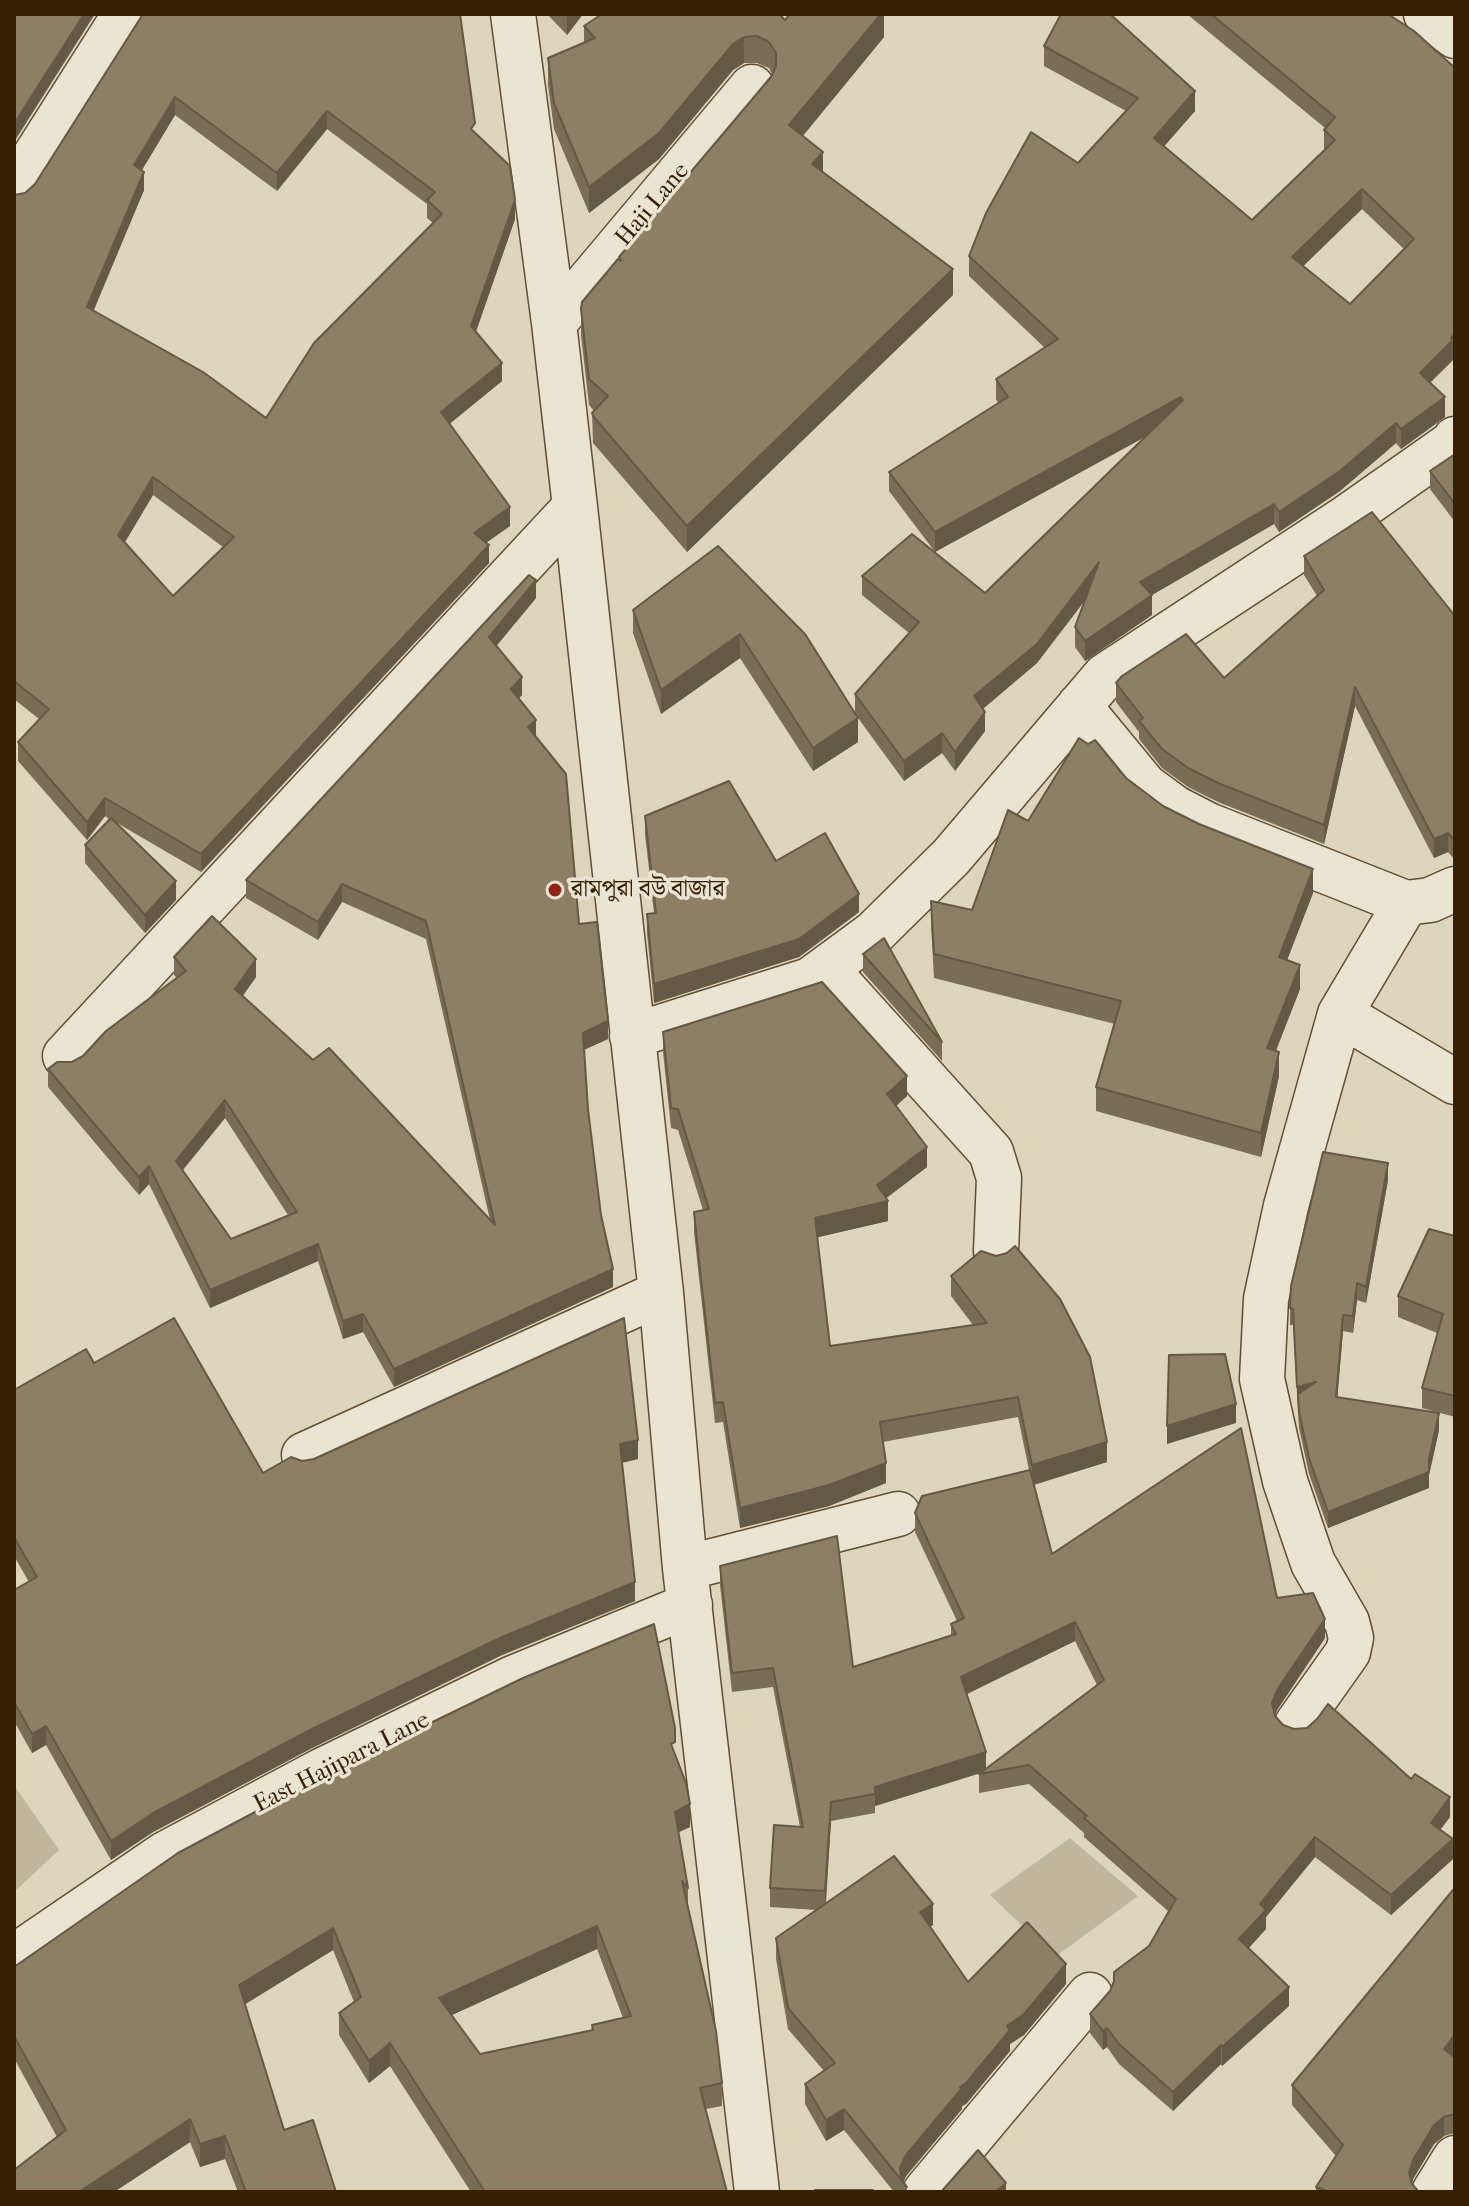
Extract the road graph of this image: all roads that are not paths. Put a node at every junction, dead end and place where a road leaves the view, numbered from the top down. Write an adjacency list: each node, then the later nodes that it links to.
1 (125, 14): 6 (street)
2 (513, 14): 7 (street)
3 (1426, 14): 4 (street)
4 (1455, 36)
5 (752, 87): 7 (street, Haji Lane)
6 (14, 189)
7 (554, 323): 9 (street)
8 (1455, 439): 10 (street)
9 (575, 507): 15 (street); 16 (street)
10 (1079, 706): 12 (street); 13 (street)
11 (1455, 889): 12 (street)
12 (1406, 903): 14 (street)
13 (827, 970): 15 (street); 18 (street)
14 (1340, 1014): 17 (street); 23 (street)
15 (632, 1036): 19 (street)
16 (65, 1056)
17 (1455, 1082)
18 (996, 1251)
19 (661, 1293): 20 (street); 22 (street)
20 (304, 1455)
21 (898, 1514): 22 (street, East Hajipara Lane)
22 (687, 1586): 24 (street, East Hajipara Lane); 27 (street)
23 (1297, 1724)
24 (14, 1957)
25 (1090, 1995): 28 (street)
26 (1455, 2158): 29 (street)
27 (757, 2192)
28 (925, 2192)
29 (1434, 2192)

